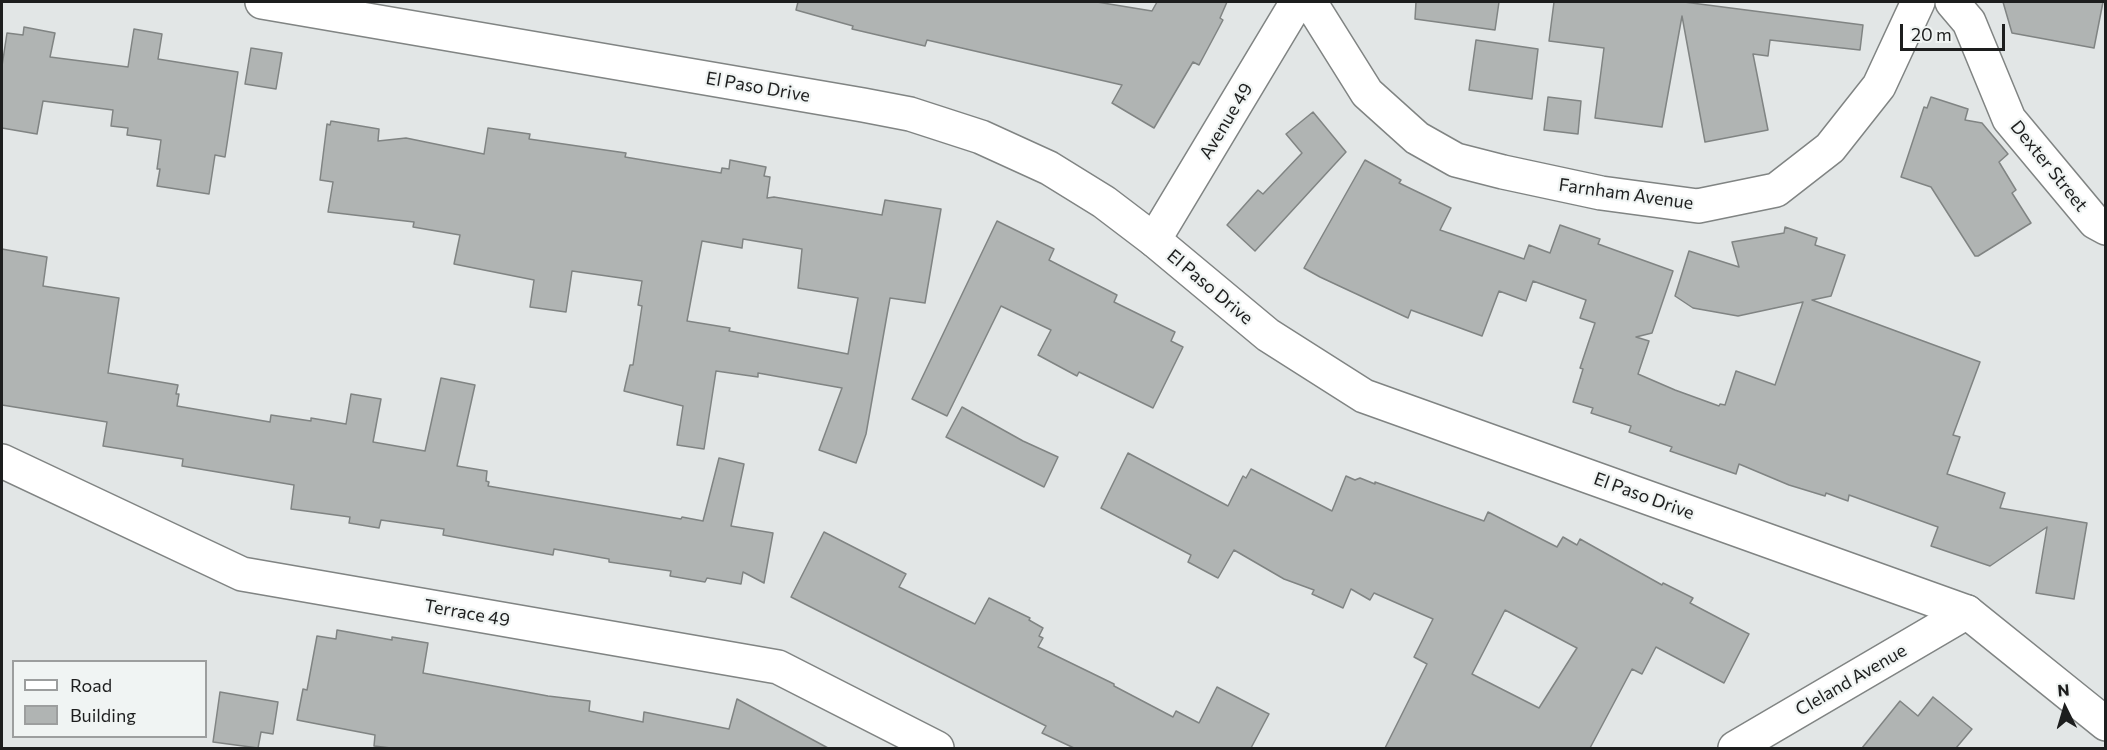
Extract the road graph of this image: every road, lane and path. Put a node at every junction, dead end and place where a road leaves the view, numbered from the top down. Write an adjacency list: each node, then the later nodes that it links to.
1 (262, 2): 7 (street, El Paso Drive)
2 (1297, 2): 7 (street, Avenue 49)
3 (1310, 2): 4 (street, Farnham Avenue)
4 (1918, 2)
5 (1952, 2): 6 (street, Dexter Street)
6 (2106, 228)
7 (1154, 240): 9 (street, El Paso Drive)
8 (2, 461): 11 (street, Terrace 49)
9 (1967, 612): 10 (street, El Paso Drive); 12 (street, Cleland Avenue)
10 (2106, 724)
11 (937, 748)
12 (1735, 748)

